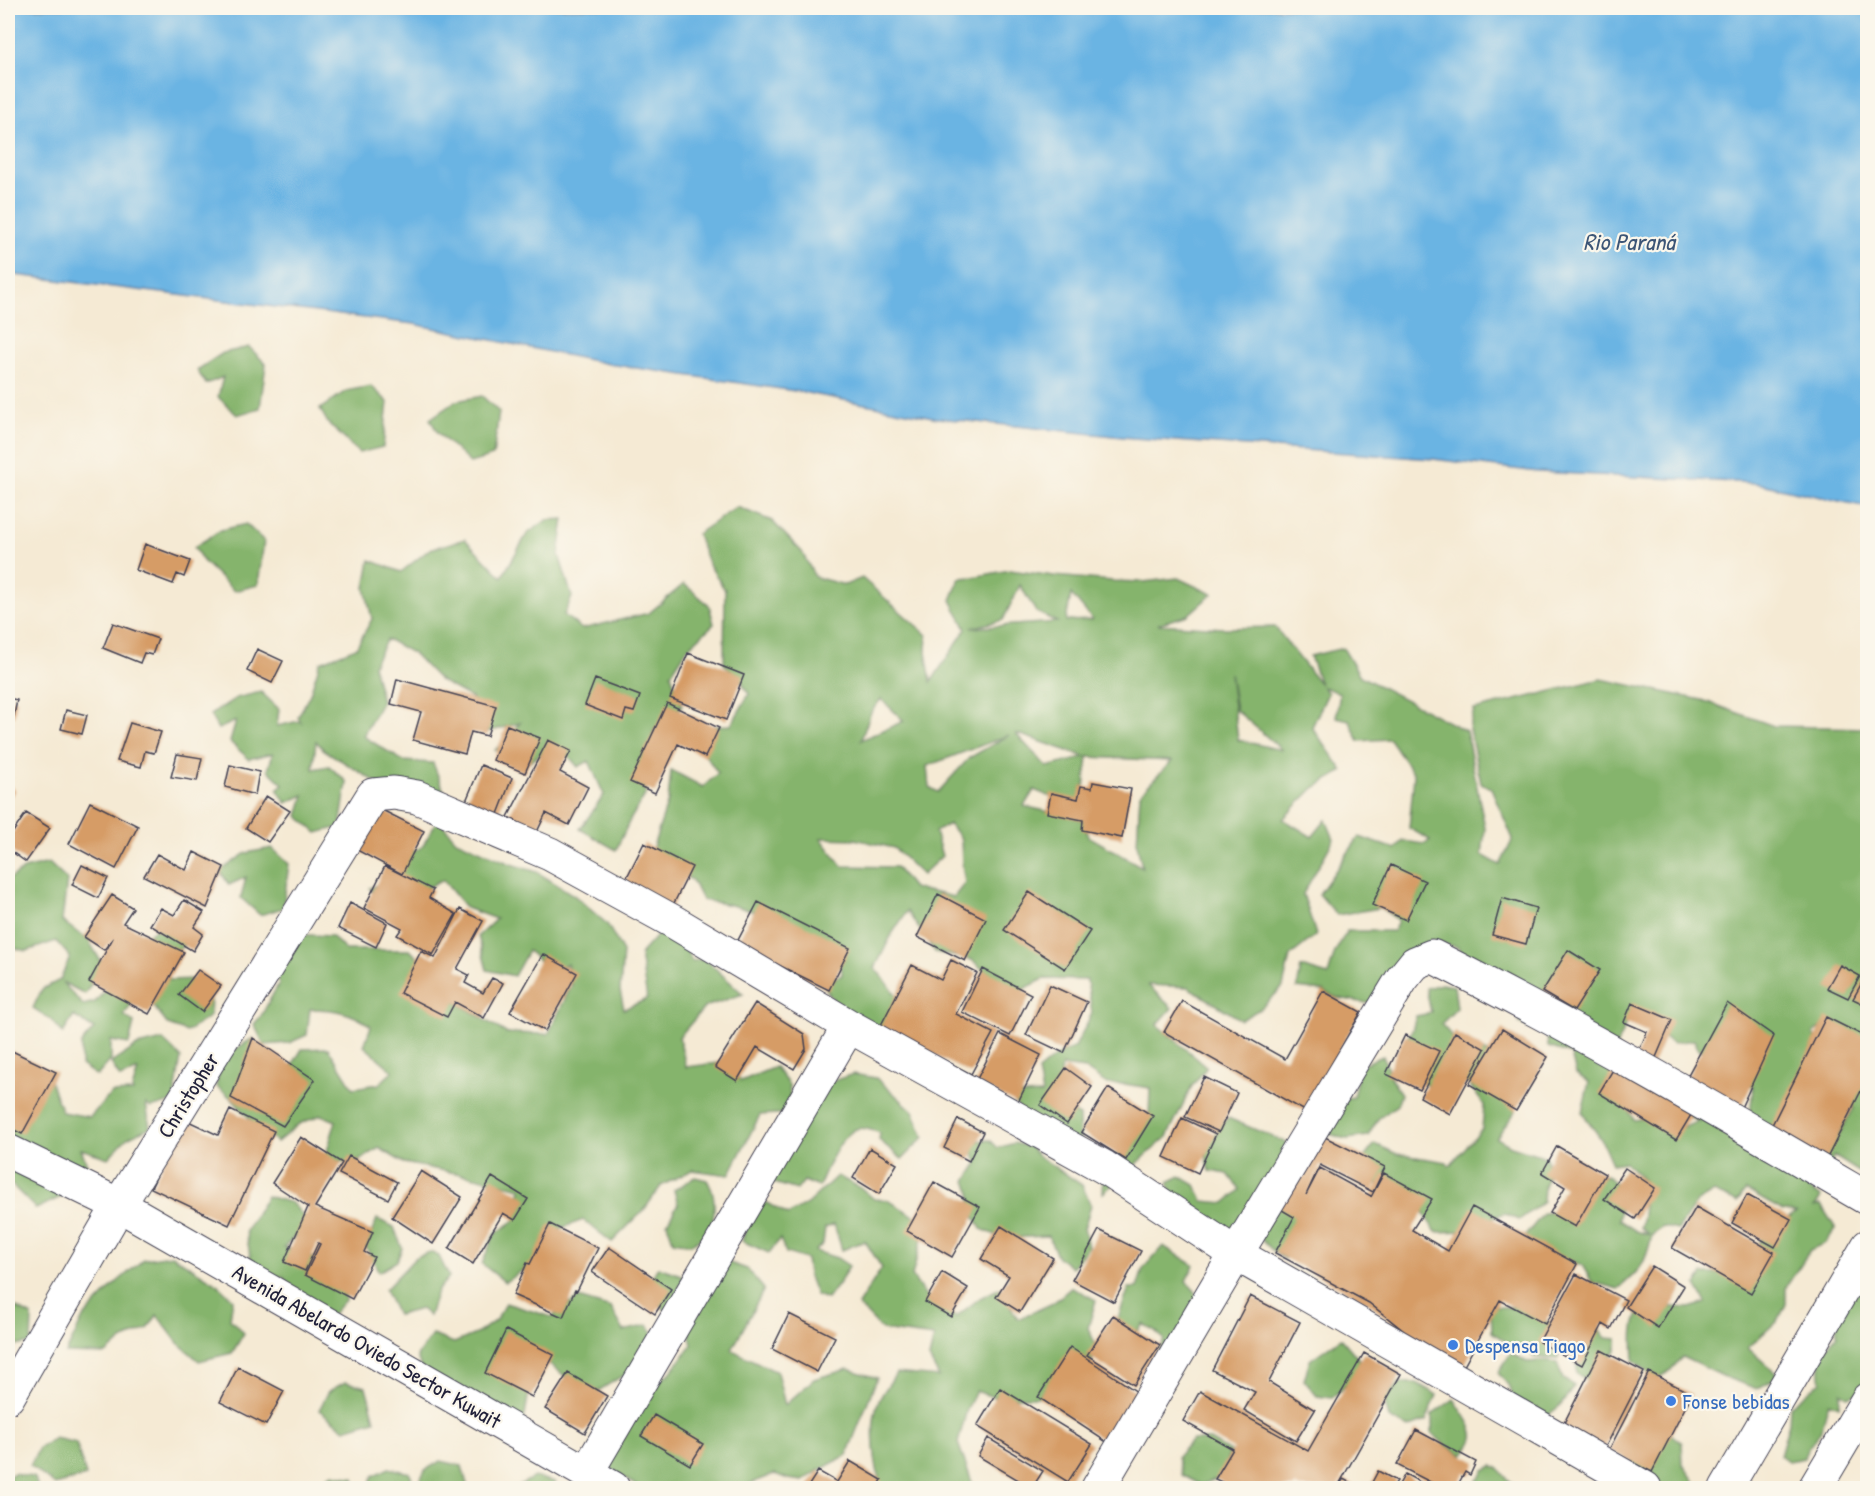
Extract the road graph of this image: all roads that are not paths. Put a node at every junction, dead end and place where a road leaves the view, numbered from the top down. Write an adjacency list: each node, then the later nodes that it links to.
1 (849, 1026): 4 (street, Christopher); 6 (street); 9 (street)
2 (8, 1151): 4 (street, Avenida Abelardo Oviedo Sector Kuwait)
3 (1868, 1200): 6 (street)
4 (119, 1205): 7 (street, Christopher); 9 (street, Avenida Abelardo Oviedo Sector Kuwait)
5 (1868, 1246): 12 (street)
6 (1236, 1254): 10 (street); 11 (street)
7 (8, 1397)
8 (1868, 1399): 13 (street)
9 (600, 1480)
10 (1098, 1488)
11 (1645, 1488)
12 (1726, 1488)
13 (1815, 1488)

